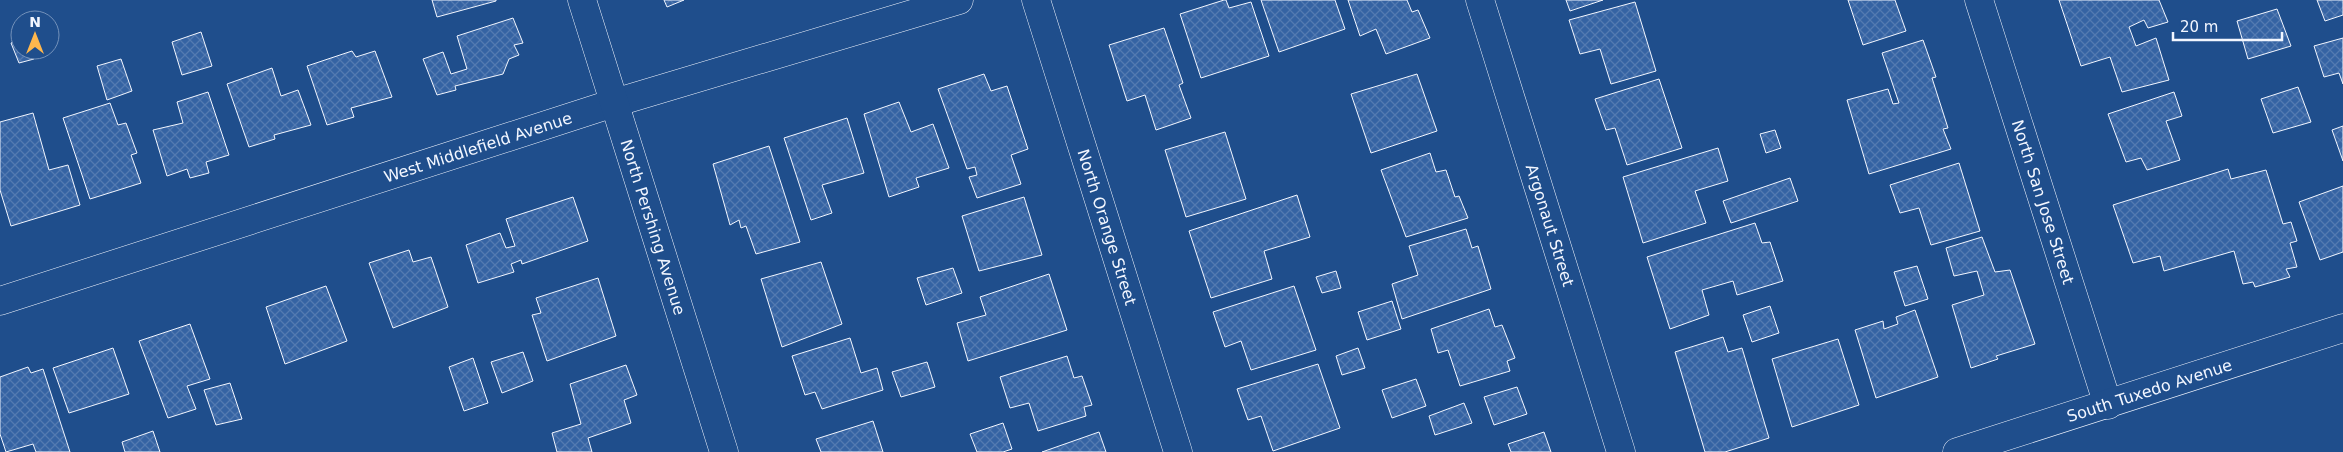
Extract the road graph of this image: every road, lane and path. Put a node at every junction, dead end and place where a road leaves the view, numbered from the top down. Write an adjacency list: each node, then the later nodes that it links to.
1 (582, 0): 6 (street, North Pershing Avenue)
2 (959, 0): 6 (street, West Middlefield Avenue)
3 (1036, 0): 11 (street, North Orange Street)
4 (1480, 0): 12 (street, Argonaut Street)
5 (1979, 0): 9 (street, North San Jose Street)
6 (614, 103): 7 (street, West Middlefield Avenue); 10 (street, North Pershing Avenue)
7 (0, 301)
8 (2343, 328): 9 (street, South Tuxedo Avenue)
9 (2108, 405): 13 (street, South Tuxedo Avenue)
10 (724, 452)
11 (1178, 452)
12 (1620, 452)
13 (1956, 452)

